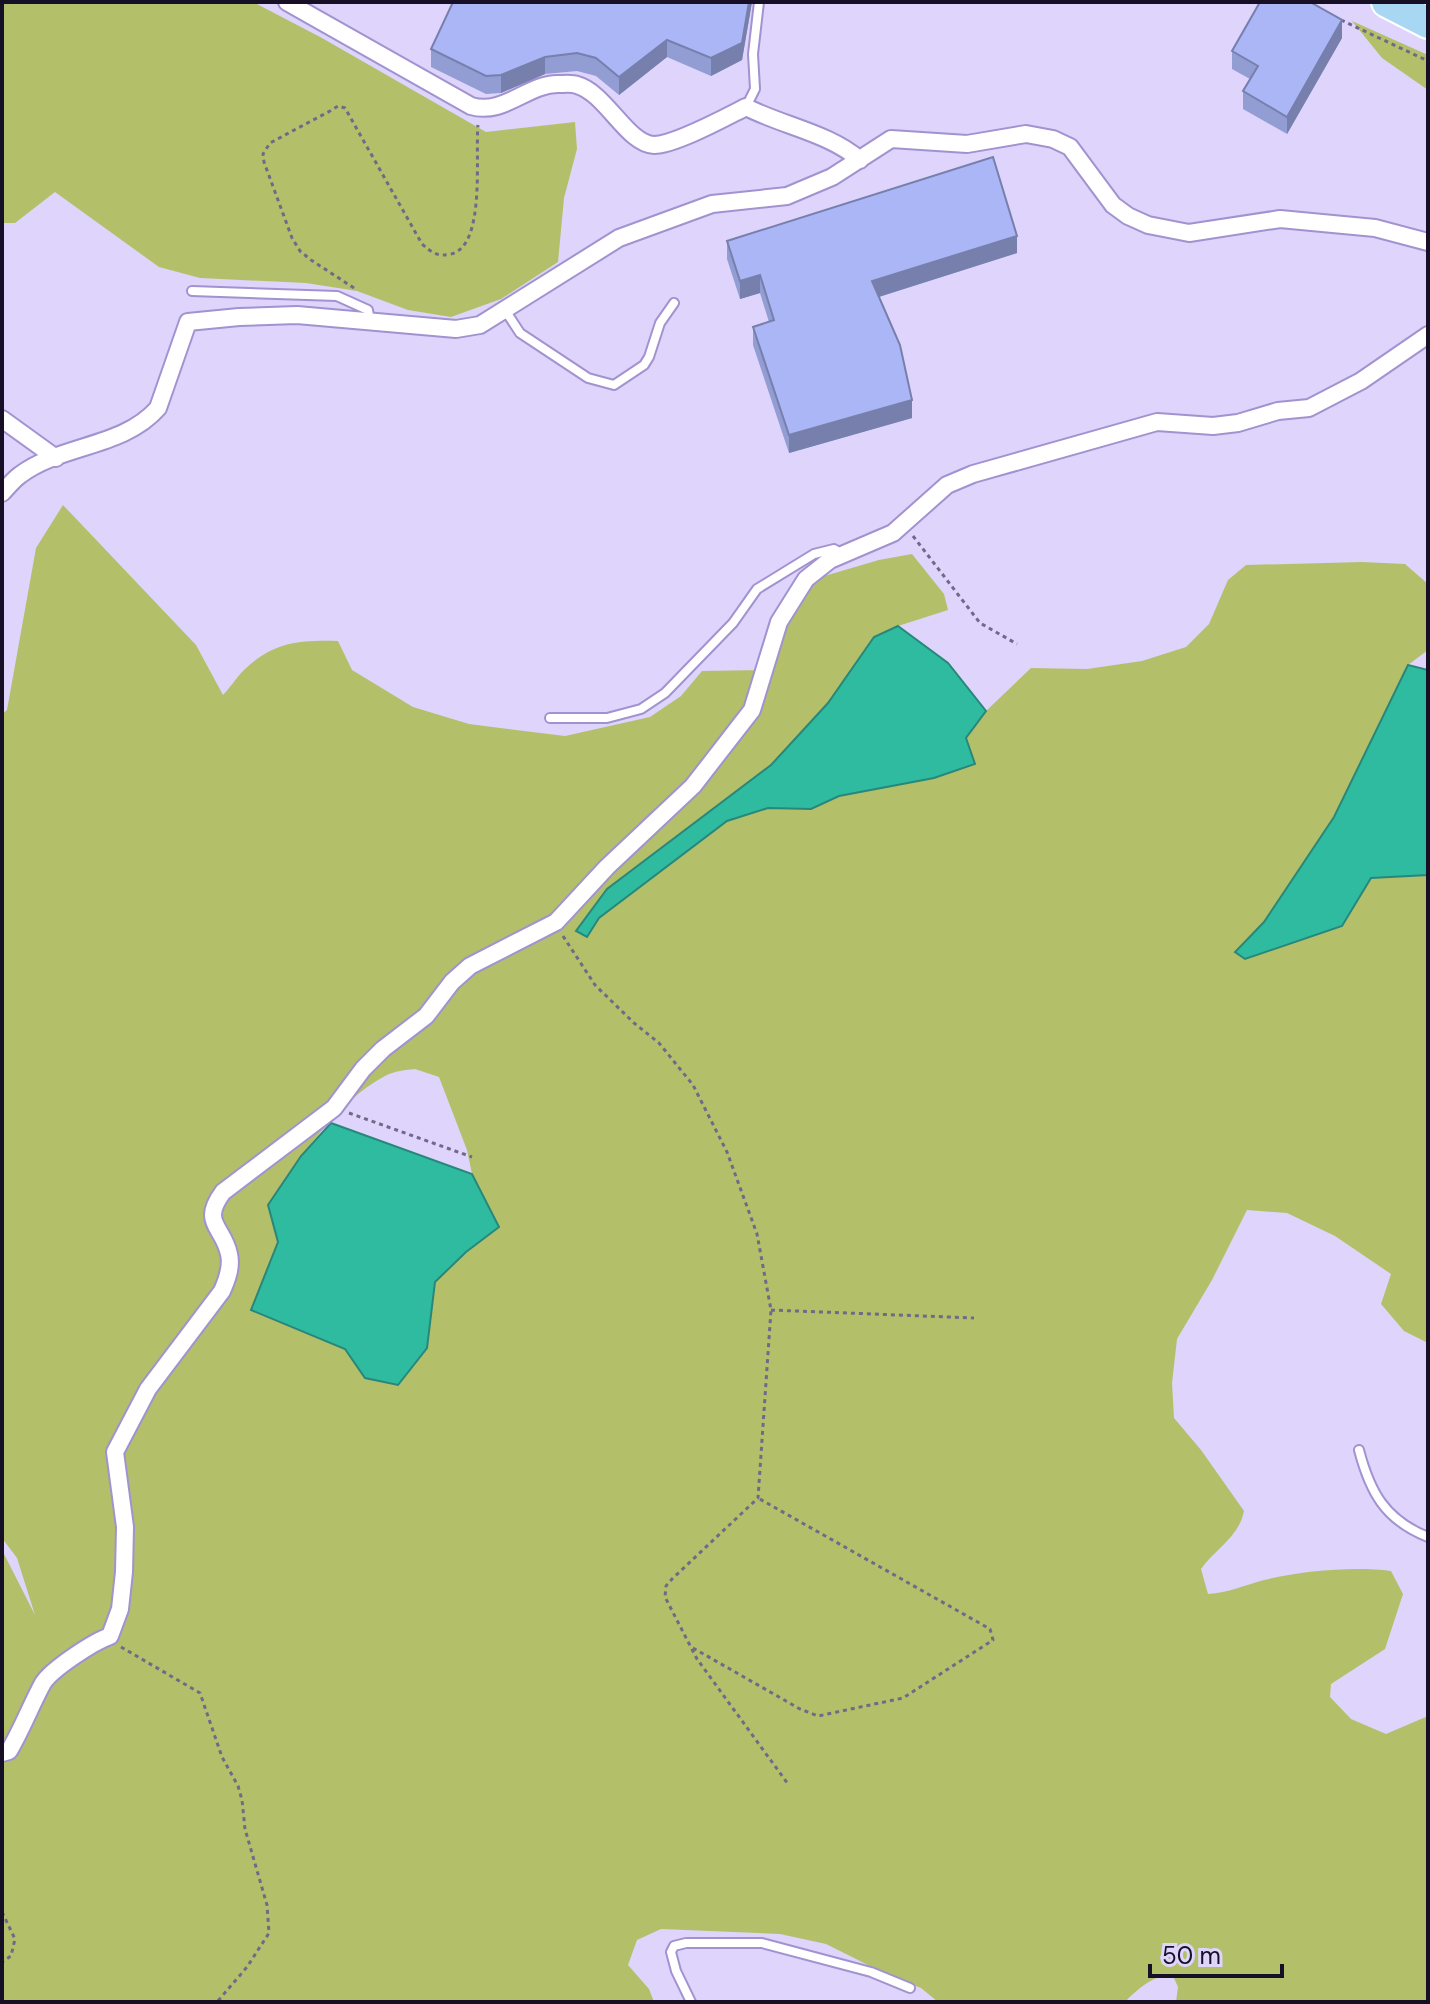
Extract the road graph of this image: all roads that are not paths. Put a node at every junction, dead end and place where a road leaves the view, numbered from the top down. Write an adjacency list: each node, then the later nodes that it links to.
1 (287, 2): 5 (street)
2 (759, 2): 5 (lane)
3 (1387, 2): 4 (highway)
4 (1428, 23)
5 (746, 107): 6 (street)
6 (860, 160): 7 (street); 10 (street)
7 (1428, 242)
8 (192, 291): 11 (lane)
9 (674, 303): 10 (lane)
10 (505, 310): 11 (street)
11 (370, 321): 14 (street)
12 (1428, 335): 16 (street)
13 (2, 419): 14 (street)
14 (56, 458): 15 (street)
15 (2, 493)
16 (843, 554): 17 (lane); 20 (street)
17 (550, 718)
18 (1359, 1450): 19 (lane)
19 (1428, 1537)
20 (2, 1753)
21 (910, 1988): 22 (lane)
22 (691, 2002)

